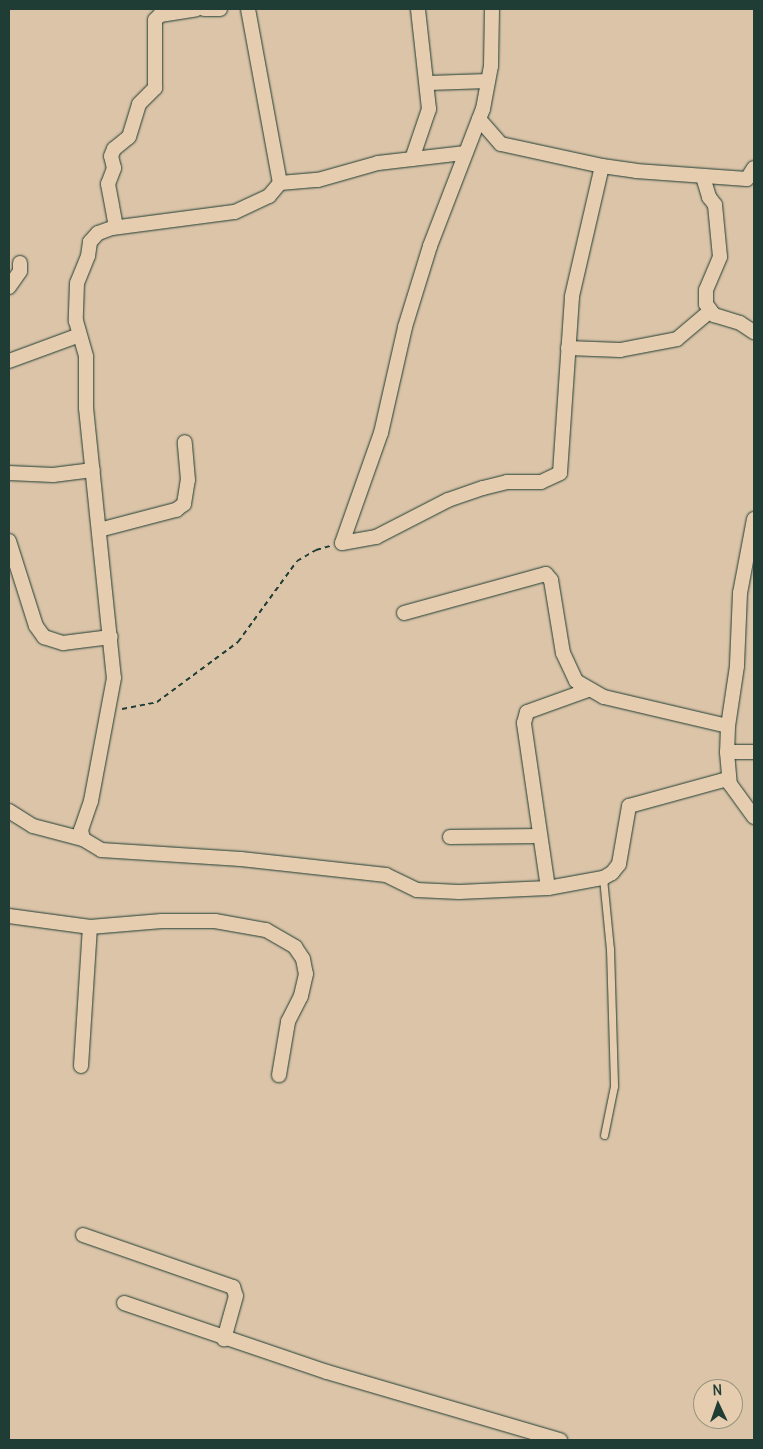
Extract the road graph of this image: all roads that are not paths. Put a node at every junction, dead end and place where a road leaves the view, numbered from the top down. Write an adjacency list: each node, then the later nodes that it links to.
1 (197, 9): 16 (street)
2 (204, 9): 3 (street)
3 (220, 9)
4 (248, 9): 15 (street)
5 (418, 9): 8 (street)
6 (492, 9): 7 (street)
7 (488, 81): 8 (street); 9 (street)
8 (429, 83): 11 (street)
9 (479, 119): 10 (street); 12 (street)
10 (465, 153): 11 (street); 22 (street)
11 (412, 159): 15 (street)
12 (602, 166): 14 (street); 22 (street)
13 (754, 168): 14 (street)
14 (704, 177): 19 (street)
15 (280, 183): 16 (street)
16 (116, 227): 21 (street)
17 (20, 263): 18 (street)
18 (9, 287)
19 (709, 312): 20 (street); 22 (street)
20 (754, 332)
21 (77, 336): 23 (street); 25 (street)
22 (568, 348)
23 (9, 361)
24 (186, 442): 28 (street)
25 (93, 470): 26 (street); 28 (street)
26 (9, 473)
27 (754, 520): 33 (street)
28 (99, 530): 31 (street)
29 (9, 541): 31 (street)
30 (404, 613): 32 (street)
31 (110, 637): 41 (street)
32 (588, 690): 33 (street); 40 (street)
33 (728, 726): 34 (street)
34 (727, 752): 35 (street); 36 (street)
35 (754, 752)
36 (728, 779): 38 (street); 42 (street)
37 (9, 812): 41 (street)
38 (754, 817)
39 (450, 836): 40 (street)
40 (540, 836): 43 (street)
41 (83, 839): 43 (street)
42 (603, 878): 43 (street); 48 (lane)
43 (548, 888)
44 (9, 916): 45 (street)
45 (90, 927): 46 (street); 47 (street)
46 (82, 1066)
47 (279, 1075)
48 (604, 1135)
49 (83, 1235): 51 (street)
50 (124, 1303): 51 (street)
51 (224, 1339): 52 (street)
52 (560, 1440)

